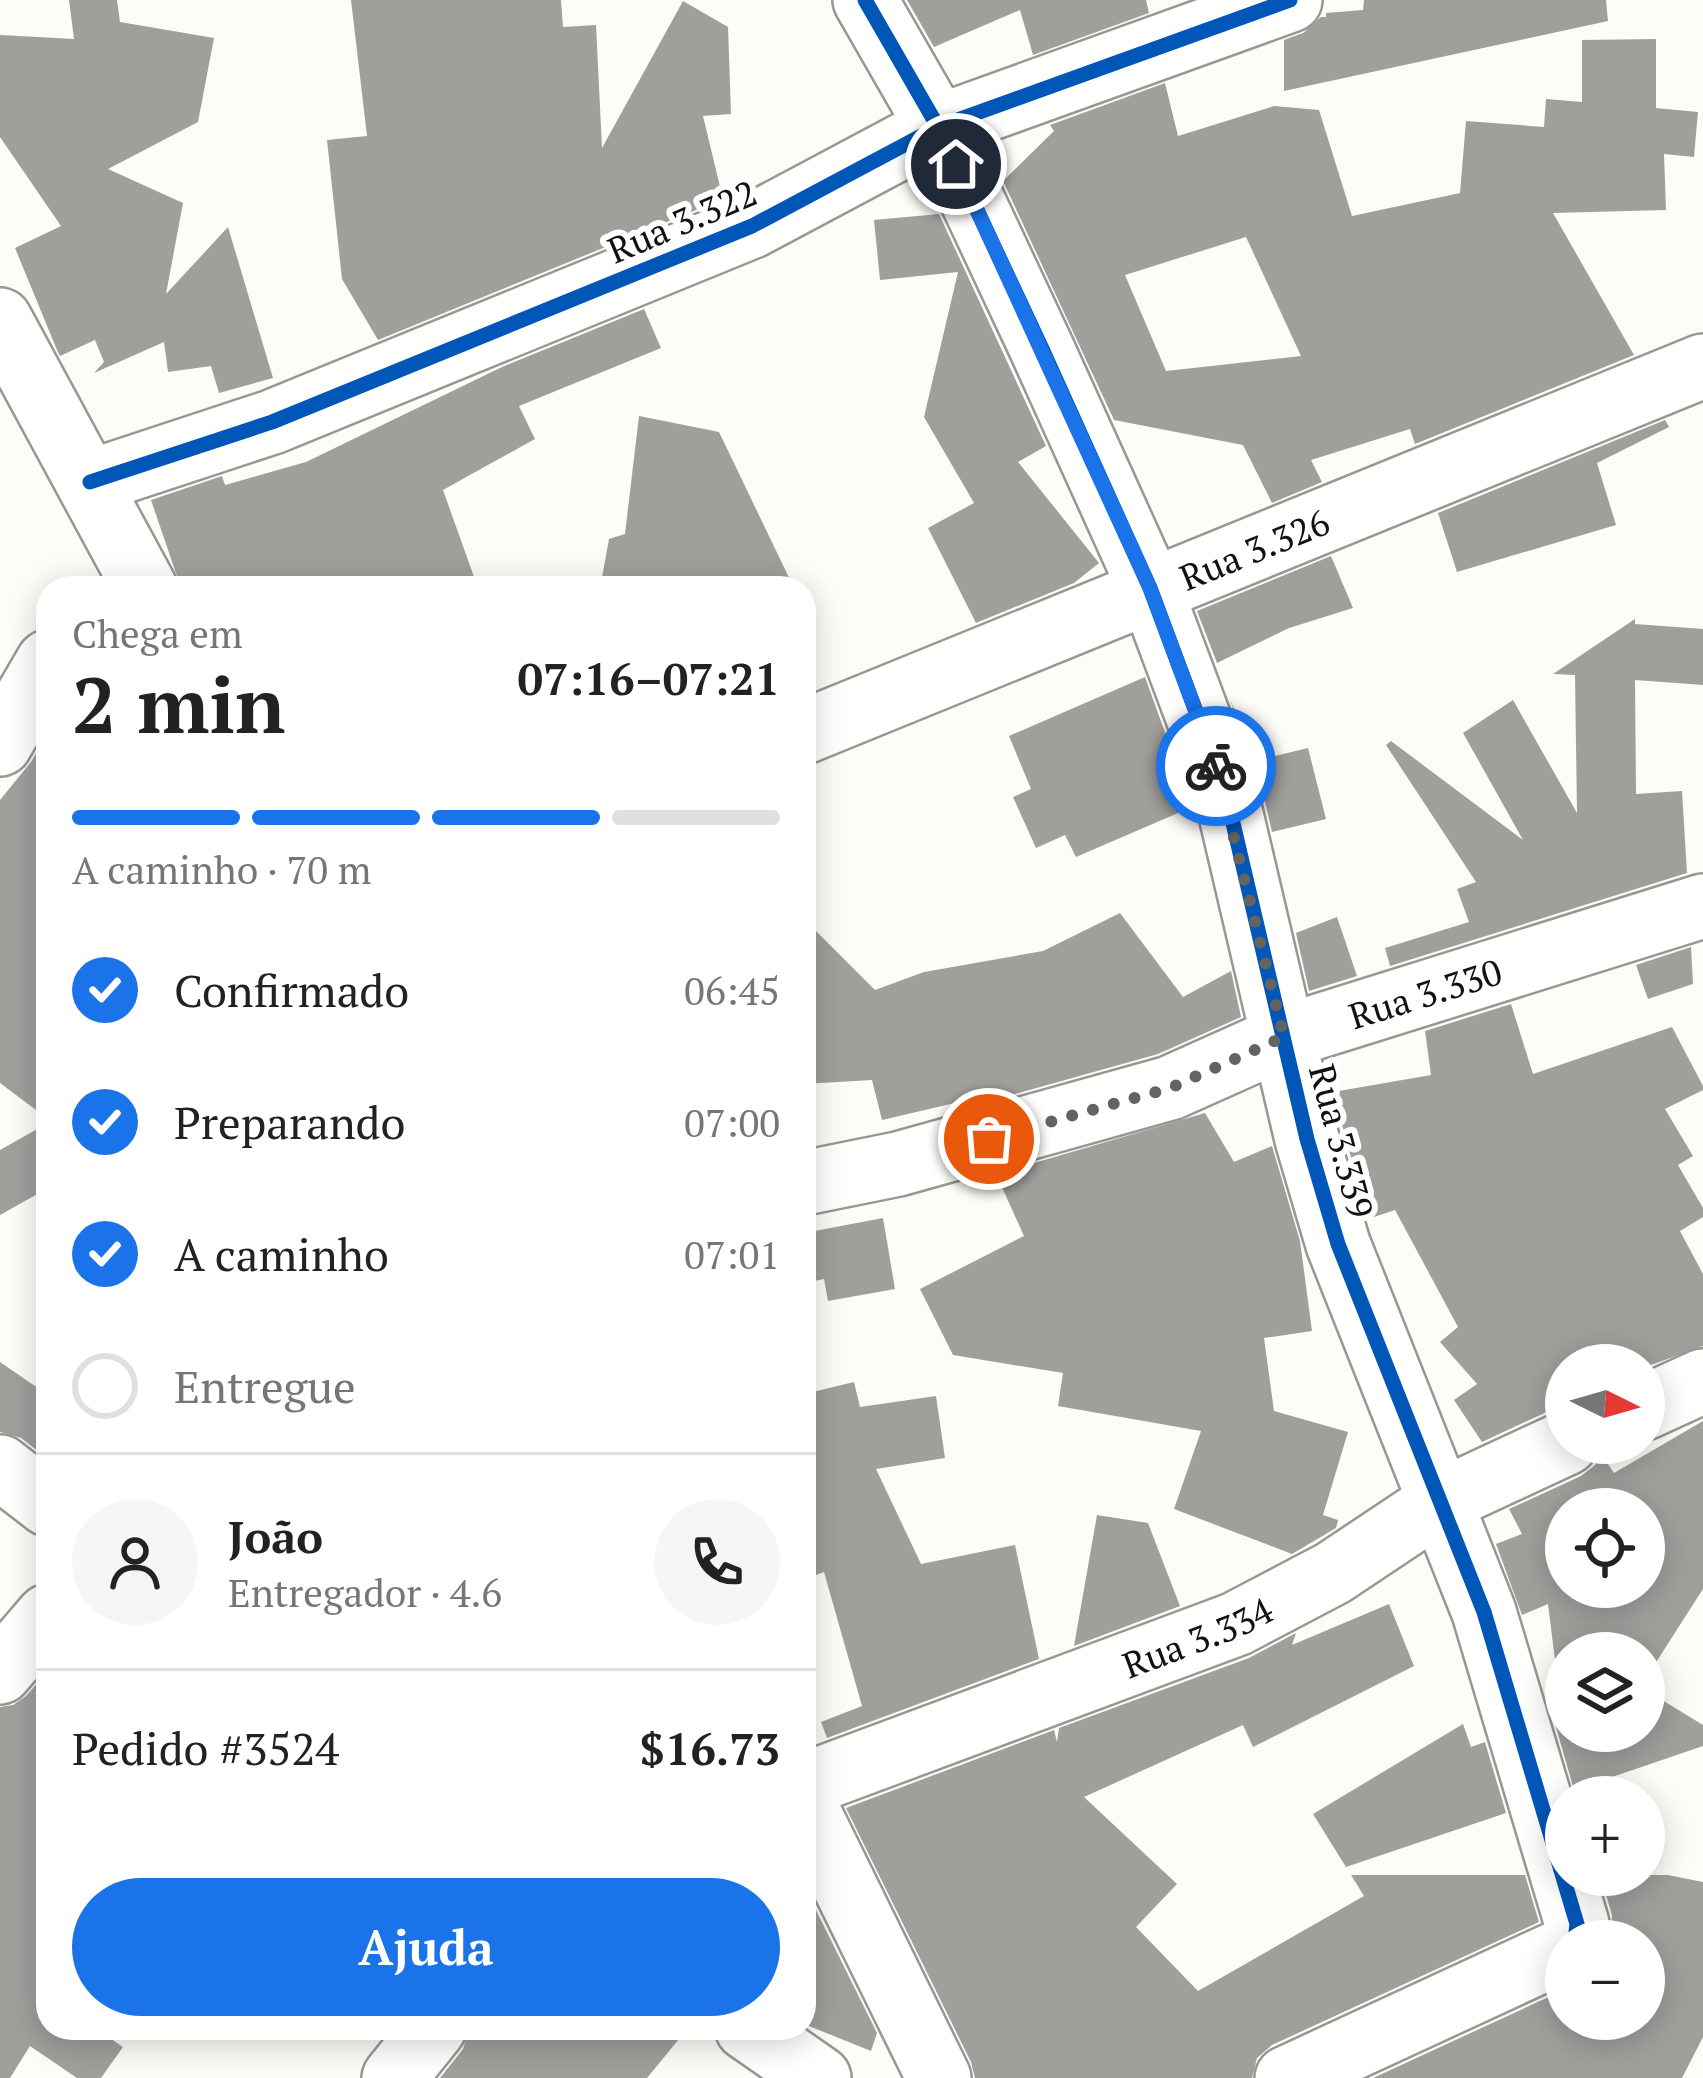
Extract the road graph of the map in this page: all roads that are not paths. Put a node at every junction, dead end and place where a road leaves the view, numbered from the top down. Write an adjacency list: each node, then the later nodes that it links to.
1 (865, 0): 3 (street, Rua 3.339)
2 (1290, 0): 3 (street, Rua 3.322)
3 (938, 127): 6 (street, Rua 3.322); 8 (street, Rua 3.339)
4 (0, 320): 6 (street)
5 (1703, 366): 8 (street, Rua 3.326)
6 (90, 482): 7 (street)
7 (121, 576)
8 (1150, 588): 10 (street, Rua 3.326); 13 (street, Rua 3.339)
9 (36, 682): 11 (street)
10 (816, 726)
11 (0, 744)
12 (1703, 906): 13 (street, Rua 3.330)
13 (1284, 1037): 14 (street, Rua 3.330); 20 (street, Rua 3.339)
14 (816, 1181)
15 (1703, 1381): 16 (street)
16 (1665, 1398)
17 (1545, 1453): 20 (street, Rua 3.334)
18 (0, 1467): 19 (street)
19 (36, 1495)
20 (1441, 1501): 23 (street, Rua 3.334); 25 (street, Rua 3.339)
21 (36, 1630): 22 (street)
22 (0, 1672)
23 (816, 1782)
24 (816, 1827): 31 (street)
25 (1576, 1920)
26 (1545, 1958): 32 (street)
27 (424, 2040): 29 (street)
28 (764, 2040): 30 (street)
29 (394, 2078)
30 (819, 2078)
31 (939, 2078)
32 (1287, 2078)

